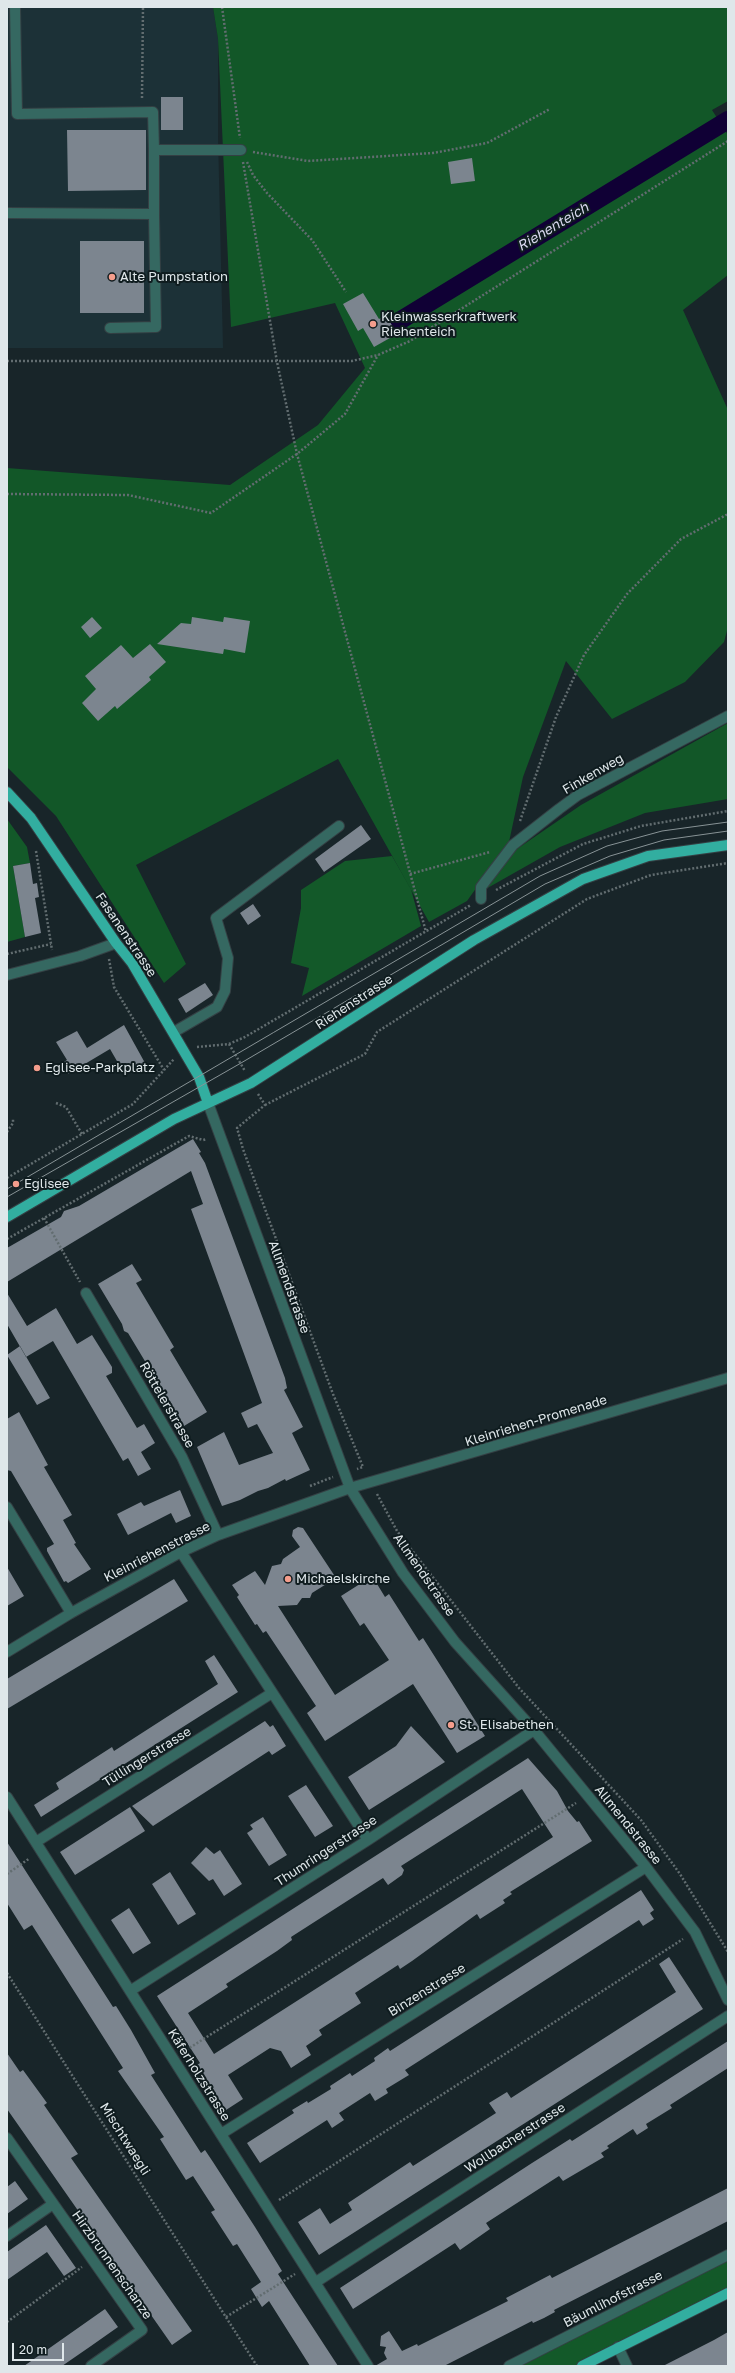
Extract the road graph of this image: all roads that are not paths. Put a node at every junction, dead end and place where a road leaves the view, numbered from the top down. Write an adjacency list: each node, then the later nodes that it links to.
1 (15, 7): 2 (street)
2 (154, 150): 3 (street); 5 (street)
3 (241, 150)
4 (7, 213): 5 (street)
5 (154, 214): 6 (street)
6 (110, 328)
7 (728, 716): 11 (street, Finkenweg)
8 (7, 792): 12 (main road, Fasanenstrasse)
9 (339, 826): 14 (street)
10 (728, 845): 15 (main road, Riehenstrasse)
11 (481, 899)
12 (112, 945): 13 (street); 14 (main road, Fasanenstrasse)
13 (7, 975)
14 (174, 1032): 15 (main road, Fasanenstrasse)
15 (208, 1103): 16 (main road, Riehenstrasse); 19 (street, Allmendstrasse)
16 (7, 1217)
17 (86, 1293): 21 (street, Röttelerstrasse)
18 (728, 1378): 19 (street, Kleinriehen-Promenade)
19 (350, 1488): 21 (street, Kleinriehenstrasse); 26 (street, Allmendstrasse)
20 (7, 1507): 23 (street)
21 (218, 1535): 22 (street, Kleinriehenstrasse)
22 (180, 1552): 23 (street, Kleinriehenstrasse); 25 (street)
23 (71, 1612): 24 (street, Kleinriehenstrasse)
24 (7, 1652)
25 (272, 1692): 28 (street); 29 (street, Tüllingerstrasse)
26 (534, 1730): 28 (street, Thumringerstrasse); 30 (street, Allmendstrasse)
27 (7, 1797): 29 (street, Käferholzstrasse)
28 (368, 1840): 31 (street, Thumringerstrasse)
29 (36, 1842): 31 (street, Käferholzstrasse)
30 (646, 1867): 32 (street, Allmendstrasse); 34 (street, Binzenstrasse)
31 (130, 1991): 34 (street, Käferholzstrasse)
32 (728, 2000)
33 (728, 2016): 39 (street, Wollbacherstrasse)
34 (221, 2134): 39 (street, Käferholzstrasse)
35 (7, 2138): 36 (street, Hirzbrunnenschanze)
36 (53, 2204): 37 (street); 42 (street, Hirzbrunnenschanze)
37 (7, 2236)
38 (728, 2255): 44 (street, Bäumlihofstrasse)
39 (316, 2282): 43 (street, Käferholzstrasse)
40 (728, 2293): 41 (main road)
41 (618, 2347): 45 (main road); 46 (street)
42 (91, 2366)
43 (368, 2366)
44 (509, 2366)
45 (582, 2366)
46 (628, 2366)

